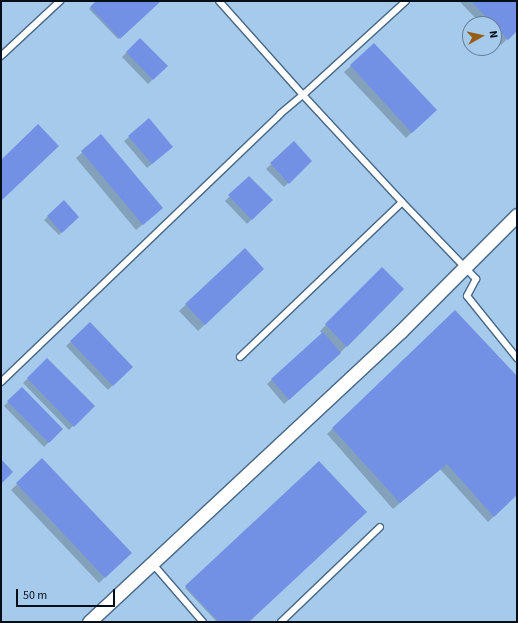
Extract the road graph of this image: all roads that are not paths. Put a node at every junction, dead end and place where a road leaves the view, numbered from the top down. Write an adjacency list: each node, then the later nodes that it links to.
1 (60, 1): 4 (lane)
2 (219, 1): 5 (lane)
3 (406, 1): 5 (lane)
4 (1, 56)
5 (304, 96): 6 (lane); 11 (lane)
6 (402, 202): 8 (lane); 9 (lane)
7 (517, 215): 8 (street)
8 (465, 268): 10 (lane); 13 (street)
9 (240, 357)
10 (517, 358)
11 (1, 382)
12 (380, 527): 16 (lane)
13 (152, 563): 14 (street); 15 (lane)
14 (89, 622)
15 (203, 622)
16 (281, 622)

